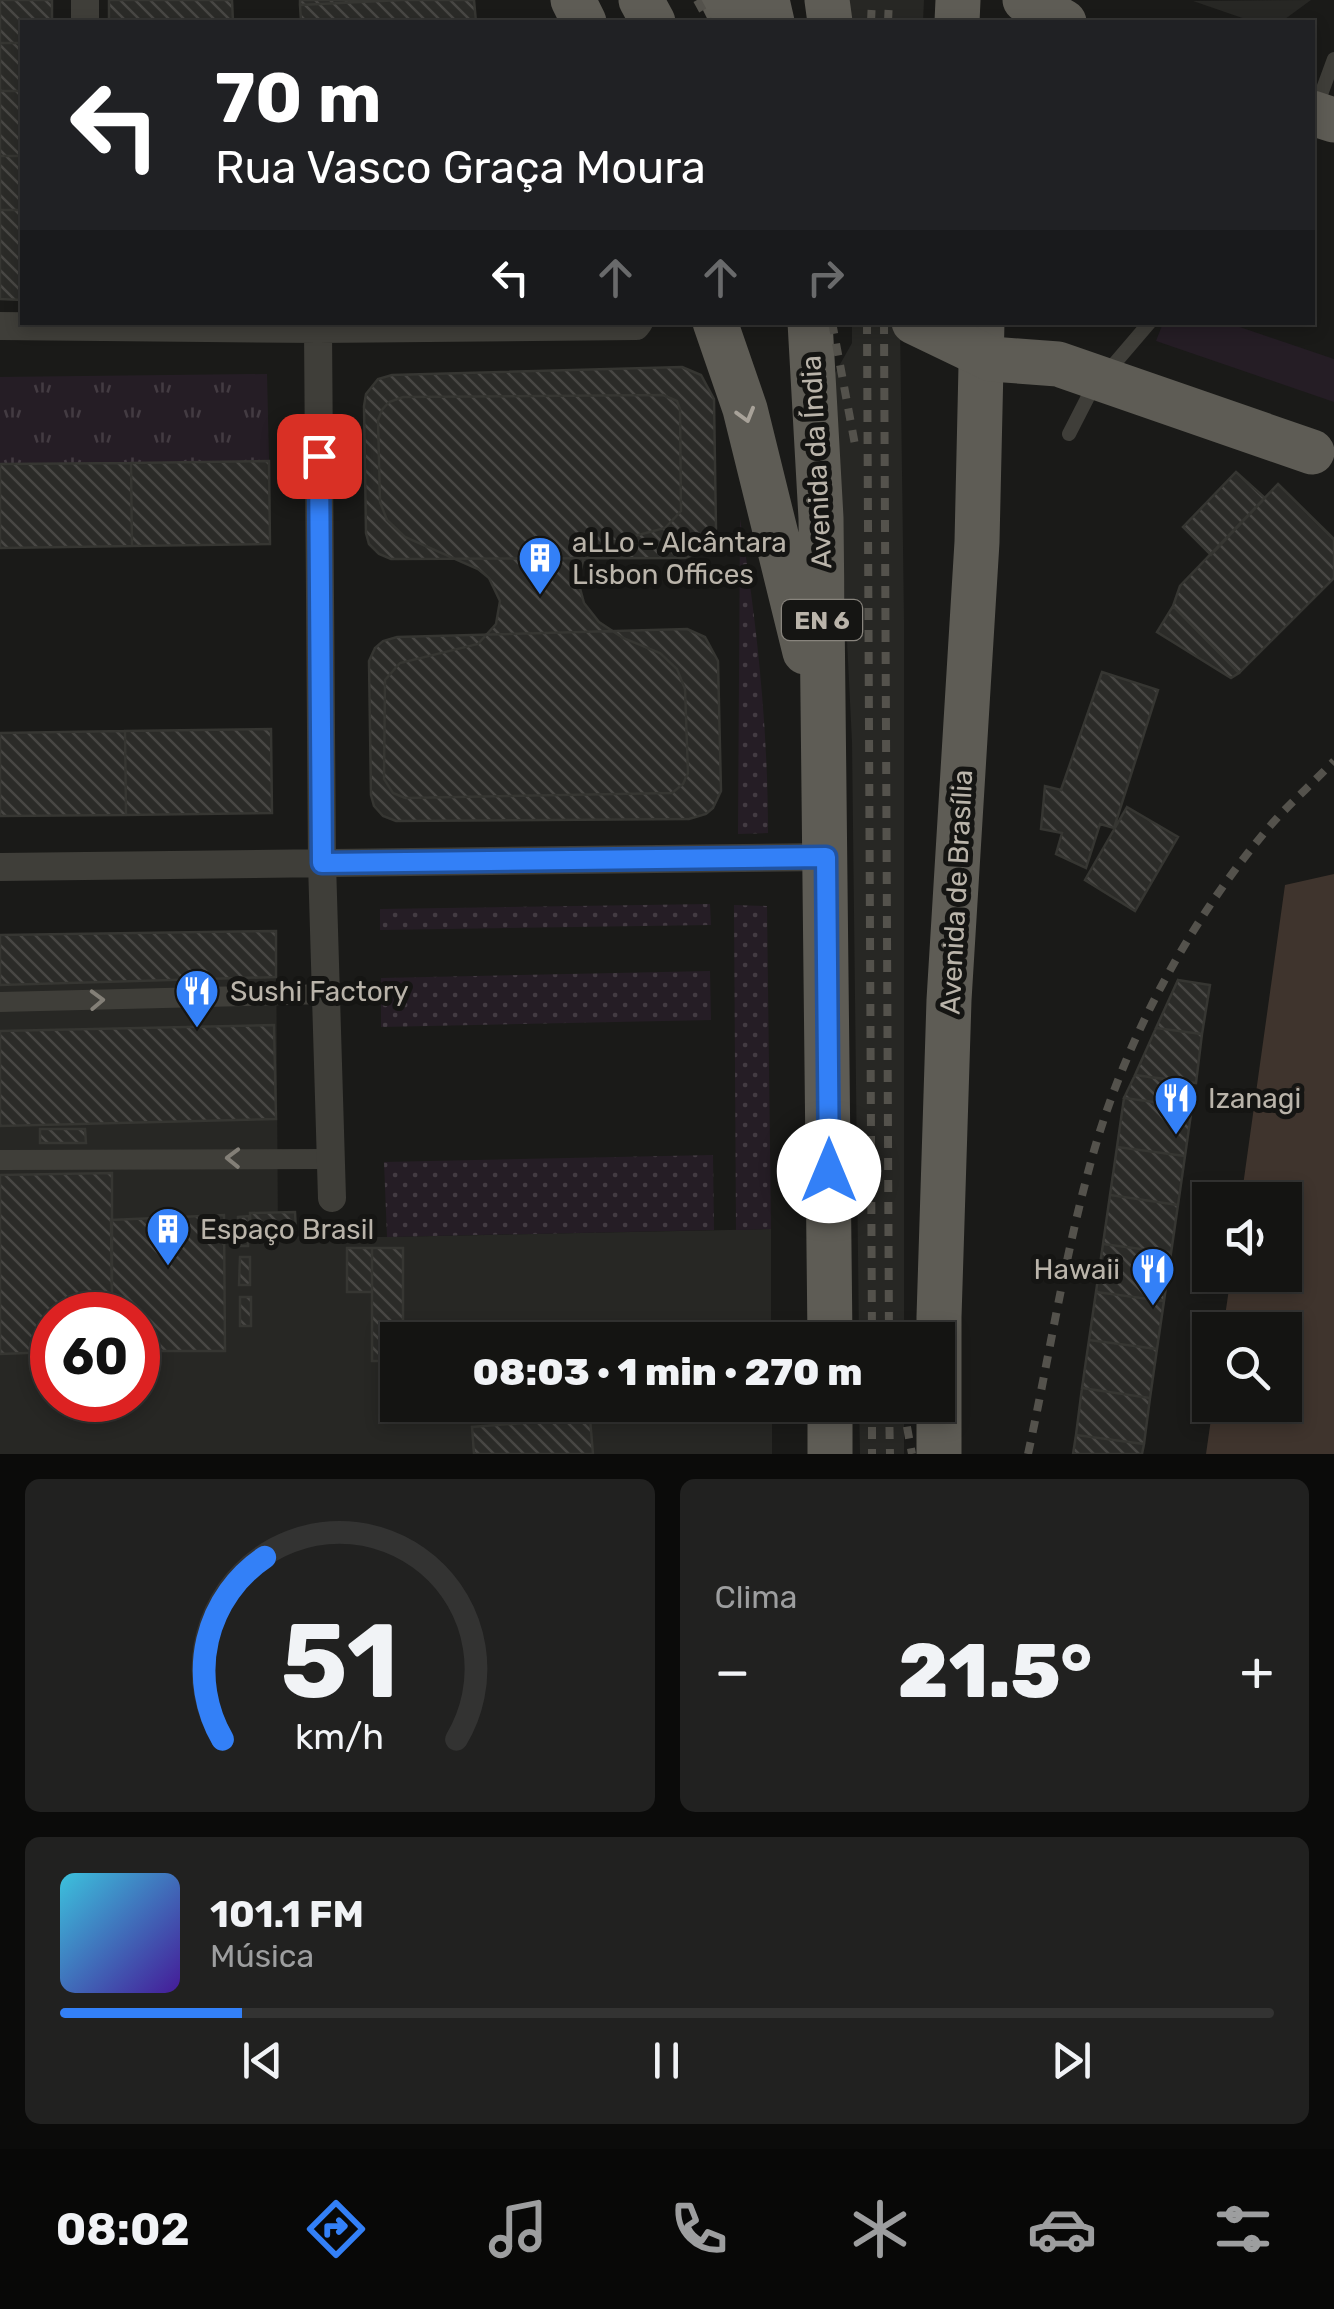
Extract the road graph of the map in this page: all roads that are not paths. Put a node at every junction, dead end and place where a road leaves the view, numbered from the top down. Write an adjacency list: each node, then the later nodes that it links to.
1 (1025, 0): 2 (main road)
2 (1060, 20)
3 (1334, 59): 4 (lane)
4 (1320, 115)
5 (637, 325): 13 (street)
6 (716, 325): 17 (main road, Avenida da Índia / EN 6, one-way to 17)
7 (810, 325): 17 (main road, Avenida da Índia / EN 6)
8 (920, 325): 14 (main road, bridge)
9 (986, 325): 29 (main road, Avenida de Brasília)
10 (988, 325): 14 (main road)
11 (1147, 325): 15 (lane)
12 (0, 326): 13 (street)
13 (318, 329): 19 (street)
14 (1058, 364): 16 (main road, bridge)
15 (1069, 434)
16 (1323, 456)
17 (823, 722): 18 (main road, Avenida da Índia / EN 6)
18 (826, 857): 19 (street); 26 (main road, Avenida da Índia / EN 6)
19 (322, 863): 20 (street); 21 (street)
20 (0, 868)
21 (327, 994): 22 (street, one-way to 21); 23 (street)
22 (0, 1002)
23 (330, 1158): 24 (street, one-way to 24); 25 (street)
24 (0, 1160)
25 (332, 1198)
26 (830, 1322)
27 (830, 1422): 28 (main road)
28 (830, 1454)
29 (939, 1454)

